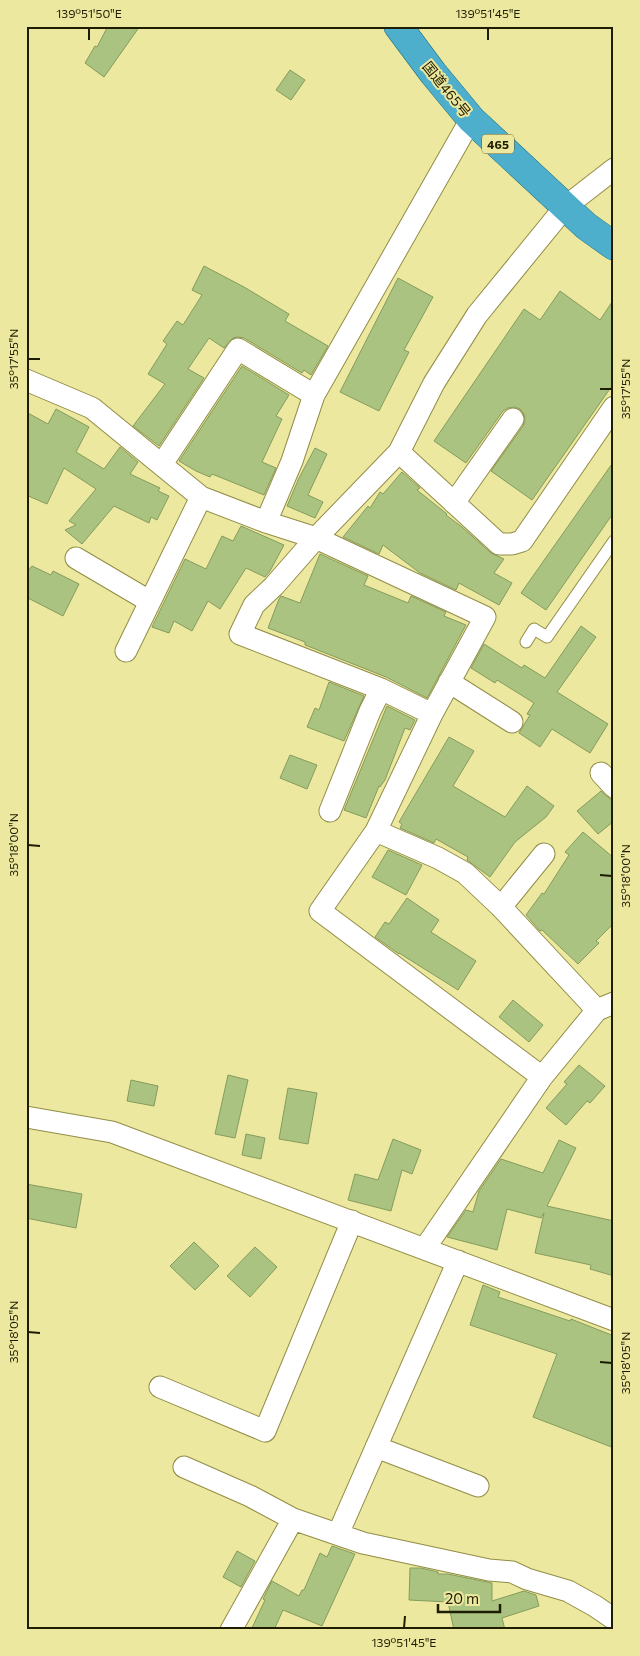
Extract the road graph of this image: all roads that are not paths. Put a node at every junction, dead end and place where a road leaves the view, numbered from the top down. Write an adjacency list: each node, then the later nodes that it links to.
1 (398, 26): 2 (highway, 国道465号 / 465)
2 (471, 118): 4 (highway, 国道465号 / 465); 7 (street)
3 (614, 169): 4 (street)
4 (565, 206): 5 (highway, 国道465号 / 465); 10 (street)
5 (614, 246)
6 (26, 380): 11 (street)
7 (314, 395): 11 (street); 14 (street)
8 (614, 407): 13 (street)
9 (513, 419): 13 (street)
10 (399, 452): 13 (street); 15 (street)
11 (162, 464): 12 (street)
12 (201, 497): 14 (street); 18 (street)
13 (454, 503)
14 (266, 522): 15 (street)
15 (316, 538): 21 (street); 22 (street)
16 (614, 541): 19 (lane)
17 (76, 558): 18 (street)
18 (149, 601): 20 (street)
19 (526, 642)
20 (126, 651)
21 (450, 682): 23 (street); 24 (street)
22 (381, 689): 23 (street); 25 (street)
23 (432, 714): 26 (street)
24 (512, 722)
25 (330, 811)
26 (376, 831): 28 (street); 30 (street)
27 (544, 854): 28 (street)
28 (501, 907): 29 (street)
29 (606, 1006): 30 (street)
30 (542, 1077): 33 (street)
31 (26, 1117): 32 (street)
32 (352, 1221): 33 (street); 36 (street)
33 (425, 1248): 34 (street)
34 (458, 1261): 35 (street); 37 (street)
35 (614, 1320)
36 (160, 1387)
37 (376, 1447): 39 (street); 41 (street)
38 (184, 1467): 40 (street)
39 (478, 1486)
40 (293, 1519): 41 (street); 43 (street)
41 (338, 1534): 42 (street)
42 (614, 1619)
43 (231, 1630)

